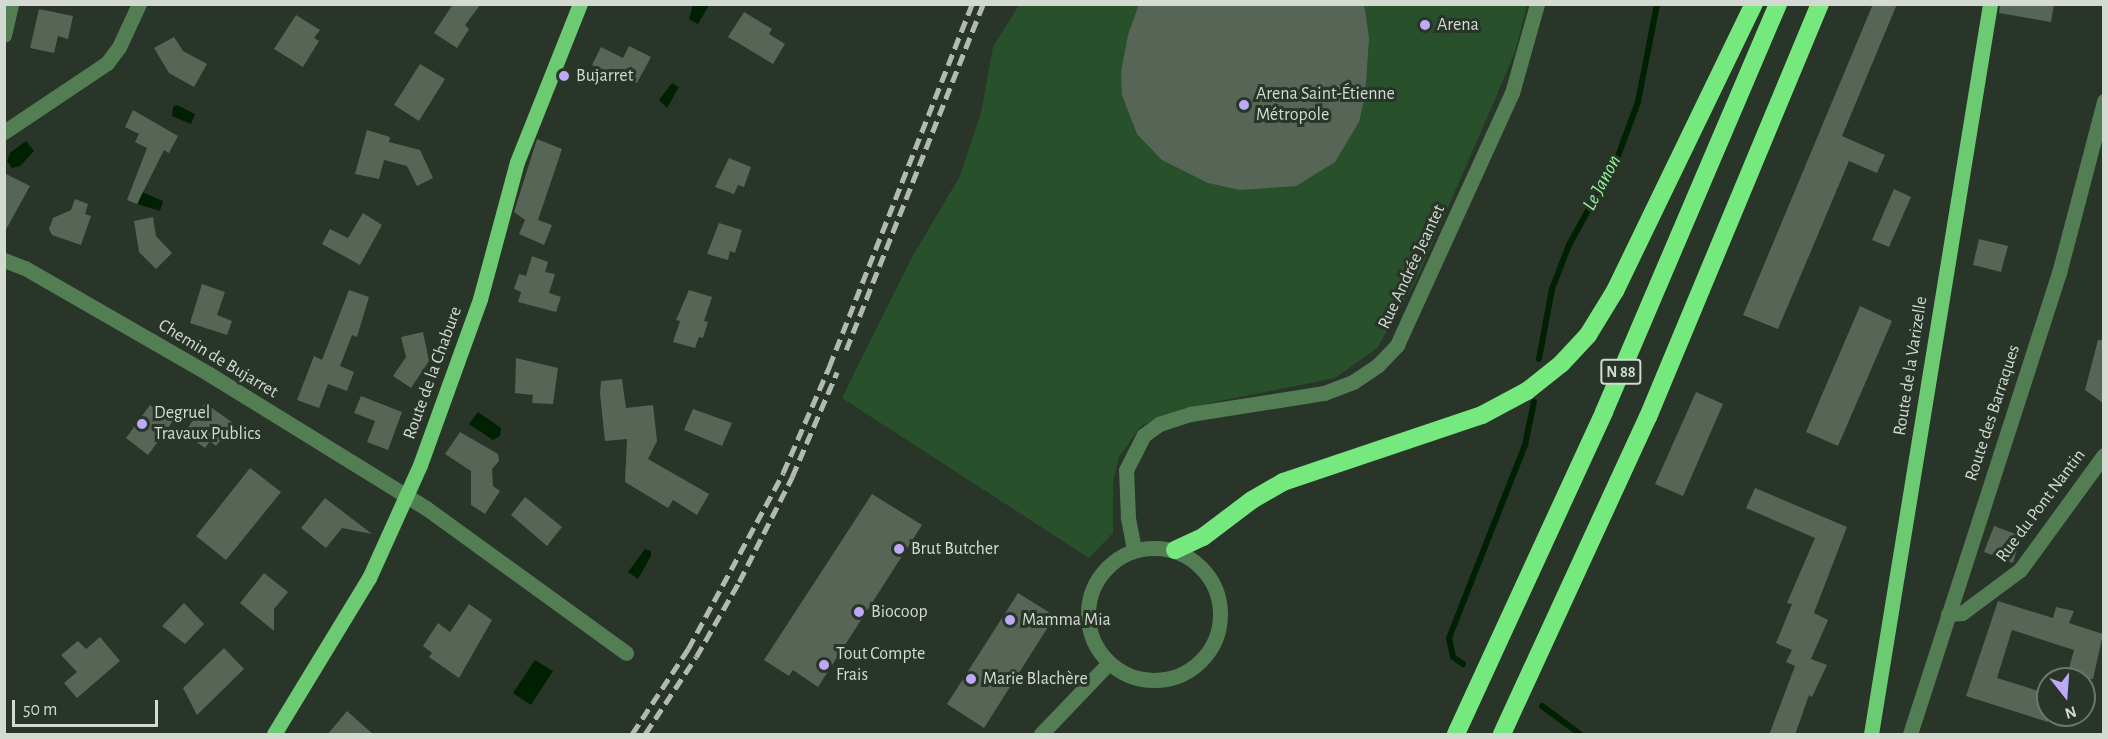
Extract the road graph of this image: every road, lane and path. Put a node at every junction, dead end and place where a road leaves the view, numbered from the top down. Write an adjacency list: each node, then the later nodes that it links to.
1 (11, 4): 9 (street)
2 (139, 4): 11 (street)
3 (580, 4): 14 (main road, Route de la Chabure)
4 (1537, 4): 15 (street, Rue Andrée Jeantet)
5 (1754, 4): 16 (highway)
6 (1778, 4): 22 (highway, N 88)
7 (1820, 4): 23 (highway, N 88)
8 (1990, 4): 24 (main road, Route de la Varizelle)
9 (4, 35)
10 (2103, 101): 17 (street, Route des Barraques)
11 (4, 132)
12 (4, 260): 14 (street, Chemin de Bujarret)
13 (2103, 455): 17 (street, Rue du Pont Nantin)
14 (407, 497): 18 (street, Chemin de Bujarret); 20 (main road, Route de la Chabure)
15 (1134, 549): 16 (street); 19 (street)
16 (1175, 550): 19 (street)
17 (1948, 614): 25 (street, Route des Barraques)
18 (626, 653)
19 (1108, 664): 21 (street)
20 (274, 735)
21 (1041, 735)
22 (1456, 735)
23 (1502, 735)
24 (1871, 735)
25 (1910, 735)

